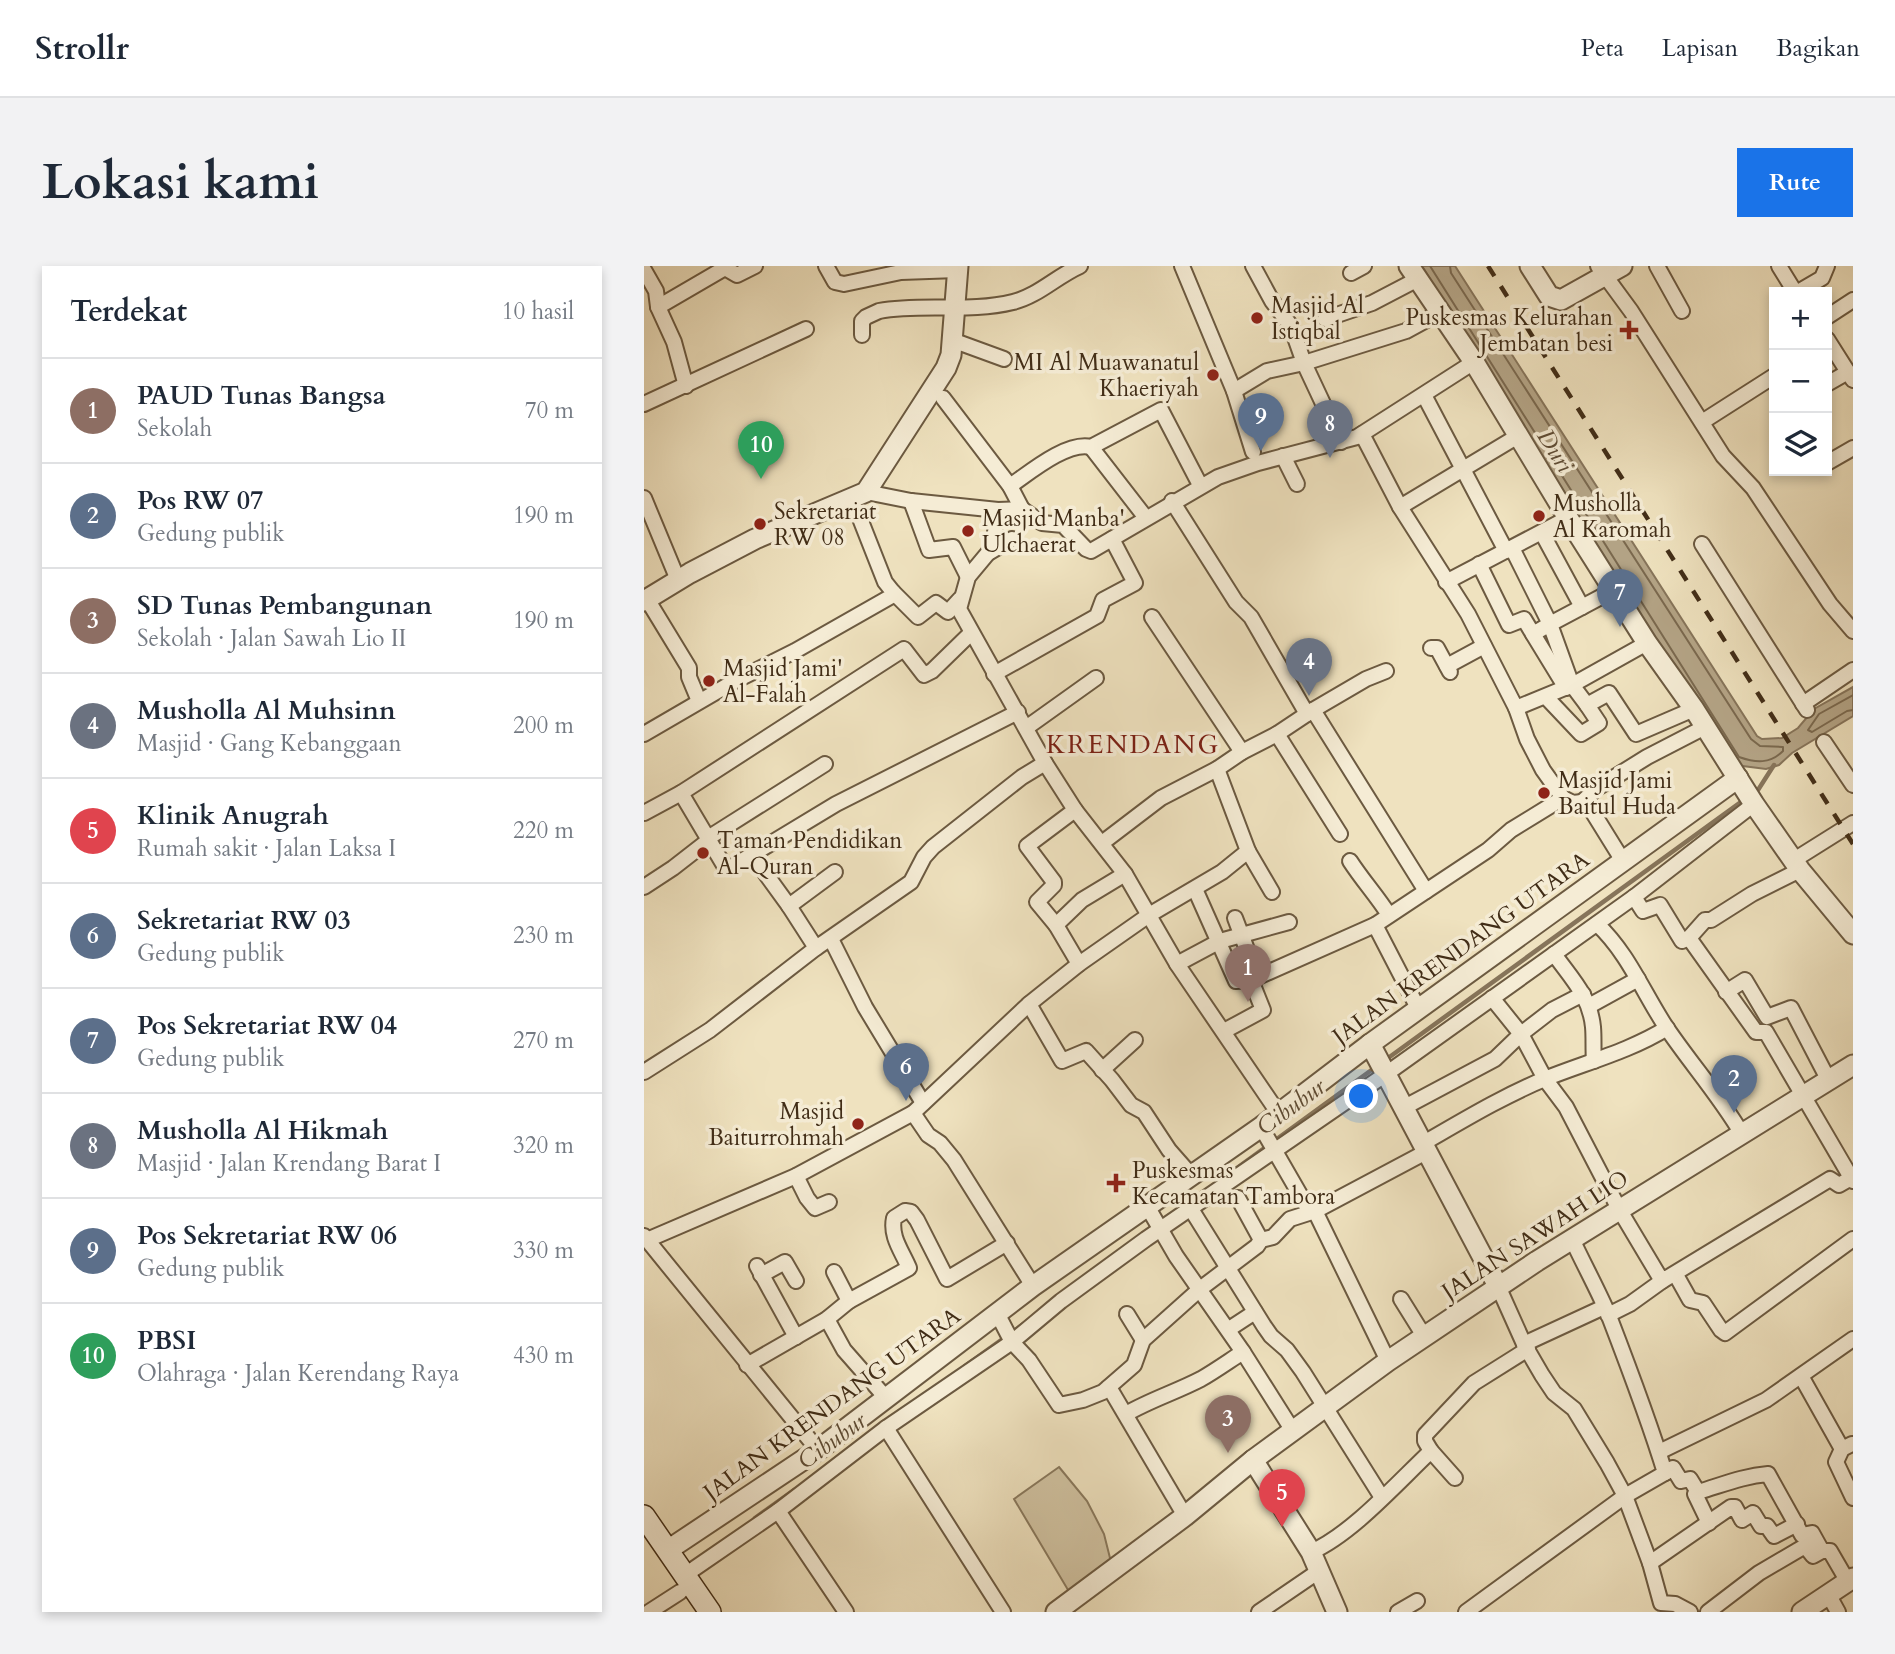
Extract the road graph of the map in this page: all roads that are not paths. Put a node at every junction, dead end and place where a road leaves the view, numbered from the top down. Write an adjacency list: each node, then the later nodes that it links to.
1 (755, 266): 12 (street)
2 (826, 266): 13 (street)
3 (1080, 266): 22 (street)
4 (1182, 266): 38 (street)
5 (1253, 266): 32 (street)
6 (1364, 266): 16 (street)
7 (1530, 266): 15 (street)
8 (1622, 266): 15 (street)
9 (1657, 266): 23 (street)
10 (1779, 266): 18 (street)
11 (1827, 266): 19 (street)
12 (725, 267): 21 (street)
13 (958, 268): 22 (street)
14 (644, 270): 21 (street)
15 (1601, 271): 42 (street)
16 (1351, 273)
17 (1413, 273): 24 (street); 26 (street)
18 (1794, 287)
19 (1806, 287)
20 (1853, 300): 25 (street)
21 (658, 307): 37 (street)
22 (954, 308): 28 (street); 29 (street)
23 (1682, 311)
24 (1439, 313): 32 (street); 33 (street)
25 (1832, 314)
26 (1325, 319)
27 (806, 330): 37 (street)
28 (862, 335)
29 (952, 340): 31 (street); 55 (street)
30 (1832, 348): 34 (street)
31 (1004, 359)
32 (1304, 362): 38 (street); 45 (street)
33 (1474, 362): 39 (street); 44 (street)
34 (1850, 376): 36 (street)
35 (1769, 379): 42 (street)
36 (1832, 382)
37 (686, 386): 41 (street)
38 (1234, 391): 48 (street)
39 (1424, 395): 43 (street); 51 (street)
40 (943, 398): 54 (street)
41 (644, 404)
42 (1702, 422): 81 (street)
43 (1363, 434): 45 (street); 59 (street)
44 (1518, 436): 51 (street); 63 (street)
45 (1341, 442): 49 (street)
46 (1091, 447): 53 (street); 54 (street); 62 (street)
47 (1853, 448): 50 (street)
48 (1253, 452)
49 (1283, 456): 52 (street); 53 (street)
50 (1832, 460)
51 (1464, 468): 59 (street); 68 (street)
52 (1297, 484)
53 (1200, 485): 58 (street)
54 (1010, 486): 60 (street)
55 (857, 495): 57 (street); 72 (street); 75 (street)
56 (644, 498): 72 (street)
57 (911, 501): 61 (street); 71 (street)
58 (1172, 501): 62 (street); 98 (street)
59 (1400, 508): 73 (street)
60 (1022, 509): 61 (street); 66 (street)
61 (998, 510): 69 (street)
62 (1146, 518): 66 (street)
63 (1568, 518): 64 (street); 74 (street)
64 (1542, 533): 68 (street); 78 (street)
65 (1012, 539): 69 (street)
66 (1112, 539): 89 (street)
67 (1702, 544): 87 (street)
68 (1509, 550): 70 (street); 80 (street)
69 (990, 552): 71 (street)
70 (1479, 564): 73 (street); 83 (street)
71 (968, 577): 76 (street)
72 (678, 580): 77 (street)
73 (1446, 582): 85 (street)
74 (1614, 590): 78 (street); 84 (street)
75 (893, 592): 76 (street); 93 (street)
76 (960, 599): 82 (street)
77 (645, 600): 93 (street)
78 (1582, 607): 80 (street)
79 (1152, 617): 104 (street)
80 (1550, 624): 83 (street); 91 (street)
81 (1853, 631)
82 (971, 633): 89 (street); 111 (street)
83 (1533, 634): 91 (street)
84 (1647, 643): 91 (street); 96 (street)
85 (1484, 646): 86 (street); 95 (street)
86 (1431, 648)
87 (1853, 670)
88 (1386, 671): 98 (street)
89 (994, 674): 97 (street)
90 (1096, 678): 100 (street)
91 (1569, 686): 92 (street); 94 (street)
92 (1546, 697): 94 (street); 95 (street)
93 (699, 701): 101 (street)
94 (1587, 705): 96 (street)
95 (1516, 708): 112 (street)
96 (1694, 709): 99 (street)
97 (1018, 712): 100 (street); 122 (street)
98 (1310, 712): 102 (street); 130 (street)
99 (1705, 727): 109 (street); 113 (street)
100 (1026, 728): 105 (street)
101 (644, 734)
102 (1277, 734): 104 (street); 118 (street)
103 (1824, 742): 107 (street)
104 (1242, 752): 108 (street)
105 (1045, 763): 115 (street); 144 (street)
106 (825, 764): 119 (street)
107 (1849, 767): 110 (street)
108 (1217, 769): 120 (street); 121 (street)
109 (1738, 778): 114 (street); 123 (street, JALAN KRENDANG UTARA)
110 (1853, 785)
111 (681, 793): 116 (street); 119 (street)
112 (1563, 798): 113 (street); 130 (street)
113 (1582, 802): 123 (street)
114 (1754, 803): 125 (street); 132 (street)
115 (1075, 810): 120 (street); 139 (street)
116 (644, 813)
117 (1853, 823): 125 (street)
118 (1340, 834)
119 (708, 839): 122 (street); 128 (street)
120 (1102, 843): 127 (street)
121 (1248, 851): 129 (street); 131 (street)
122 (752, 855): 133 (street)
123 (1623, 860): 156 (street, JALAN KRENDANG UTARA)
124 (1350, 861): 135 (street)
125 (1797, 865): 141 (street); 143 (street)
126 (835, 872): 133 (street)
127 (1125, 874): 134 (street); 139 (street)
128 (644, 887)
129 (1195, 889): 134 (street); 145 (street)
130 (1426, 891): 135 (street)
131 (1272, 892)
132 (1634, 897): 138 (street); 143 (street)
133 (789, 905): 146 (street)
134 (1149, 915): 148 (street); 149 (street)
135 (1390, 915): 140 (street)
136 (1235, 918): 142 (street)
137 (1289, 922): 142 (street)
138 (1597, 924): 147 (street); 151 (street)
139 (1056, 925): 148 (street)
140 (1375, 925): 150 (street); 156 (street)
141 (1853, 934)
142 (1243, 935): 145 (street); 150 (street)
143 (1689, 937): 152 (street)
144 (831, 939): 146 (street); 169 (street)
145 (1220, 941): 149 (street); 150 (street)
146 (816, 948): 165 (street)
147 (1554, 954): 153 (street); 154 (street)
148 (1079, 964): 155 (street)
149 (1177, 964): 158 (street)
150 (1254, 978): 158 (street)
151 (1638, 978): 154 (street); 157 (street)
152 (1726, 992): 167 (street); 168 (street)
153 (1492, 998): 159 (street); 161 (street)
154 (1586, 1000): 159 (street); 162 (street)
155 (1029, 1004): 164 (street); 169 (street)
156 (1419, 1010): 161 (street, JALAN KRENDANG UTARA)
157 (1667, 1028): 162 (street); 173 (street)
158 (1224, 1031): 171 (street)
159 (1521, 1034): 166 (street); 170 (street)
160 (1135, 1040): 164 (street)
161 (1378, 1060): 170 (street); 171 (street, JALAN KRENDANG UTARA); 174 (street)
162 (1594, 1061): 166 (street)
163 (1853, 1065): 167 (street, JALAN SAWAH LIO)
164 (1102, 1070): 176 (street)
165 (644, 1072)
166 (1545, 1079): 175 (street); 183 (street)
167 (1828, 1079): 168 (street, JALAN SAWAH LIO)
168 (1802, 1096): 173 (street, JALAN SAWAH LIO); 178 (street)
169 (918, 1108): 177 (street); 190 (street)
170 (1403, 1108): 175 (street)
171 (1279, 1114): 172 (street, JALAN KRENDANG UTARA)
172 (1262, 1128): 174 (street); 176 (street, JALAN KRENDANG UTARA)
173 (1742, 1134): 183 (street, JALAN SAWAH LIO)
174 (1274, 1147): 182 (street); 184 (street)
175 (1424, 1148): 184 (street); 199 (street)
176 (1191, 1175): 181 (street, JALAN KRENDANG UTARA)
177 (796, 1176): 180 (street); 186 (street)
178 (1853, 1179): 195 (street)
179 (1238, 1198): 189 (street)
180 (829, 1202)
181 (1149, 1209): 185 (street); 198 (street, JALAN KRENDANG UTARA)
182 (1191, 1209): 185 (street); 193 (street)
183 (1619, 1209): 187 (street, JALAN SAWAH LIO); 197 (street)
184 (1312, 1212): 189 (street); 216 (street)
185 (1159, 1229): 200 (street); 211 (street)
186 (646, 1238): 217 (street)
187 (1572, 1238): 199 (street, JALAN SAWAH LIO); 203 (street)
188 (1853, 1238): 195 (street)
189 (1261, 1240): 193 (street)
190 (1007, 1243): 191 (street); 198 (street)
191 (933, 1255): 192 (street); 192 (street)
192 (909, 1268): 202 (street)
193 (1229, 1268): 200 (street); 204 (street)
194 (834, 1272): 202 (street)
195 (1676, 1275): 197 (street)
196 (796, 1281): 210 (street)
197 (1662, 1282): 203 (street)
198 (1033, 1286): 206 (street, JALAN KRENDANG UTARA)
199 (1498, 1286): 209 (street, JALAN SAWAH LIO); 214 (street)
200 (1200, 1289): 208 (street); 213 (street)
201 (1401, 1299): 209 (street)
202 (849, 1301): 207 (street)
203 (1606, 1311): 214 (street); 228 (street)
204 (1255, 1312): 208 (street); 221 (street)
205 (1127, 1314): 213 (street)
206 (999, 1318): 211 (street); 220 (street, JALAN KRENDANG UTARA)
207 (827, 1319): 210 (street); 220 (street)
208 (1229, 1329): 215 (street)
209 (1424, 1336): 216 (street, JALAN SAWAH LIO)
210 (796, 1337): 217 (street)
211 (1011, 1339): 219 (street); 223 (street)
212 (1853, 1339): 218 (street)
213 (1143, 1340): 219 (street)
214 (1526, 1346): 227 (street); 234 (street)
215 (1243, 1352): 222 (street); 224 (street)
216 (1388, 1361): 221 (street, JALAN SAWAH LIO)
217 (747, 1365): 226 (street)
218 (1801, 1376): 225 (street); 228 (street)
219 (1109, 1387): 222 (street)
220 (887, 1399): 226 (street, JALAN KRENDANG UTARA)
221 (1325, 1407): 224 (street, JALAN SAWAH LIO); 233 (street)
222 (1126, 1414): 238 (street)
223 (886, 1428): 236 (street); 255 (street)
224 (1293, 1431): 229 (street, JALAN SAWAH LIO)
225 (1847, 1447): 235 (street)
226 (818, 1450): 244 (street, JALAN KRENDANG UTARA)
227 (1431, 1451): 231 (street); 233 (street)
228 (1659, 1452): 230 (street)
229 (1253, 1460): 238 (street, JALAN SAWAH LIO); 243 (street)
230 (1665, 1473): 232 (street); 234 (street)
231 (1455, 1478)
232 (1697, 1490): 239 (street); 240 (street)
233 (1381, 1496): 243 (street)
234 (1625, 1496): 245 (street); 260 (street)
235 (1853, 1498)
236 (778, 1511): 248 (street); 254 (street)
237 (644, 1516): 244 (main road)
238 (1185, 1516): 256 (street, JALAN SAWAH LIO)
239 (1709, 1523): 240 (street); 245 (street)
240 (1797, 1524): 242 (street)
241 (644, 1539): 244 (main road)
242 (1822, 1551): 247 (street); 262 (street)
243 (1311, 1552): 246 (street)
244 (662, 1554): 248 (main road)
245 (1655, 1561): 261 (street)
246 (1319, 1571): 257 (street); 258 (street)
247 (1850, 1580): 249 (street)
248 (683, 1584): 251 (street); 252 (main road); 253 (main road)
249 (1828, 1594): 263 (street); 264 (street)
250 (1417, 1601): 259 (street)
251 (649, 1612)
252 (694, 1612)
253 (710, 1612)
254 (846, 1612)
255 (1003, 1612)
256 (1056, 1612)
257 (1259, 1612)
258 (1337, 1612)
259 (1398, 1612)
260 (1466, 1612)
261 (1690, 1612)
262 (1708, 1612)
263 (1802, 1612)
264 (1838, 1612)

